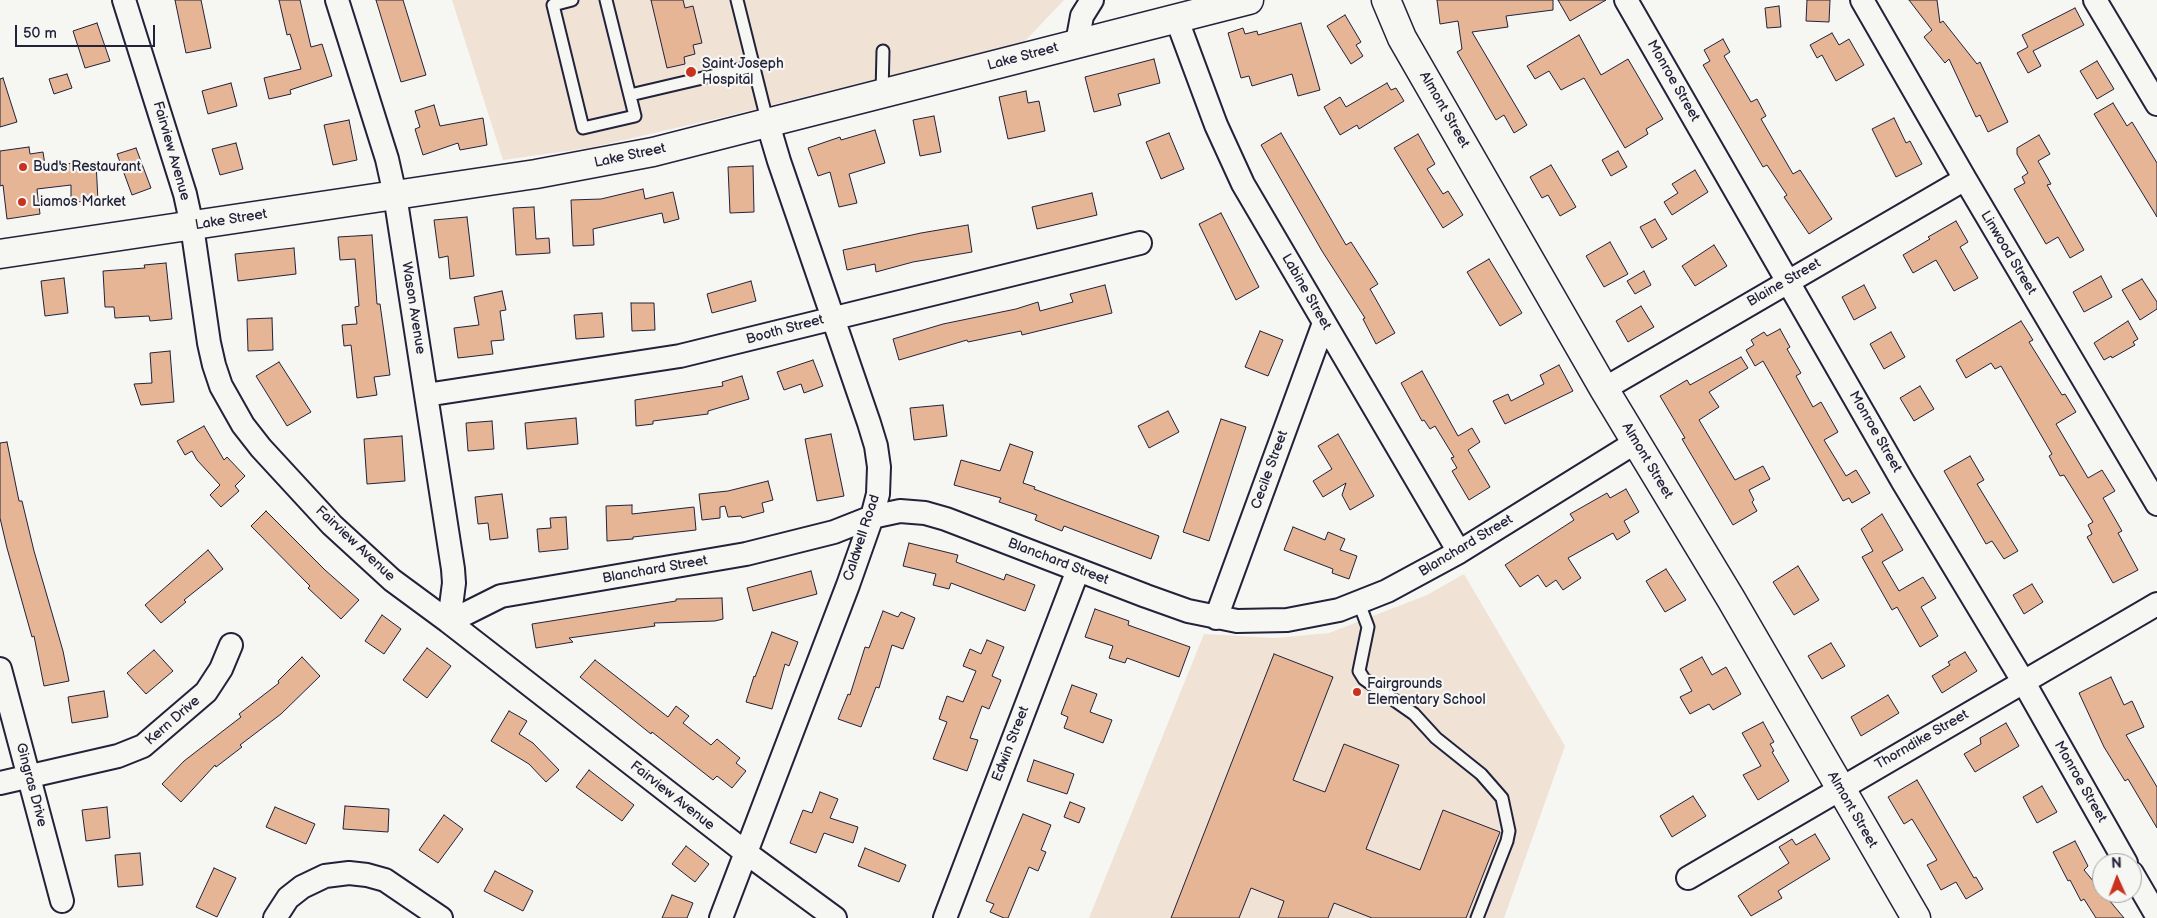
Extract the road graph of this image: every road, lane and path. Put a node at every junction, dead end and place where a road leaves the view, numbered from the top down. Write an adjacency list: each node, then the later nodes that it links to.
1 (124, 0): 22 (street, Fairview Avenue)
2 (337, 0): 21 (street, Wason Avenue)
3 (572, 0): 17 (lane)
4 (606, 0): 17 (lane)
5 (737, 0): 15 (lane)
6 (1092, 0): 13 (street)
7 (1249, 0): 12 (street, Lake Street)
8 (1386, 0): 28 (street, Almont Street)
9 (1626, 0): 25 (street, Monroe Street)
10 (1862, 0): 20 (street, Linwood Street)
11 (2095, 0): 18 (street)
12 (1177, 20): 13 (street, Lake Street); 27 (street, Labine Street)
13 (1077, 43): 16 (street, Lake Street)
14 (883, 52): 16 (lane)
15 (754, 66): 17 (lane); 19 (lane)
16 (882, 94): 19 (street, Lake Street)
17 (630, 95)
18 (2157, 104)
19 (768, 124): 21 (street, Lake Street); 26 (street, Caldwell Road)
20 (1965, 179): 25 (street, Blaine Street); 31 (street, Linwood Street)
21 (395, 194): 22 (street, Lake Street); 29 (street, Wason Avenue)
22 (192, 226): 24 (street, Lake Street); 38 (street, Fairview Avenue)
23 (1140, 243): 26 (street, Booth Street)
24 (0, 254)
25 (1788, 281): 28 (street, Blaine Street); 41 (street, Monroe Street)
26 (833, 318): 29 (street, Booth Street); 32 (street, Caldwell Road)
27 (1324, 323): 33 (street, Labine Street); 37 (street, Cecile Street)
28 (1604, 388): 30 (street, Almont Street)
29 (426, 395): 38 (street, Wason Avenue)
30 (1636, 442): 33 (street, Blanchard Street); 44 (street, Almont Street)
31 (2157, 504)
32 (872, 517): 34 (street, Blanchard Street); 38 (street, Blanchard Street); 45 (street, Caldwell Road)
33 (1459, 552): 35 (street, Blanchard Street)
34 (1078, 570): 37 (street, Blanchard Street); 55 (street, Edwin Street)
35 (1359, 603): 37 (street, Blanchard Street); 56 (lane)
36 (2157, 604): 41 (street, Thorndike Street)
37 (1216, 618)
38 (449, 622): 45 (street, Fairview Avenue)
39 (231, 645): 42 (street, Kern Drive)
40 (0, 669): 42 (street, Gingras Drive)
41 (2023, 682): 44 (street, Thorndike Street); 46 (street, Monroe Street)
42 (29, 777): 43 (street, Kern Drive); 49 (street, Gingras Drive)
43 (0, 783)
44 (1839, 788): 47 (street, Thorndike Street); 57 (street, Almont Street)
45 (745, 852): 53 (street, Caldwell Road); 54 (street, Fairview Avenue)
46 (2120, 853)
47 (1688, 878)
48 (2142, 890): 50 (street)
49 (62, 901)
50 (2157, 916)
51 (275, 918): 52 (street)
52 (441, 918)
53 (722, 918)
54 (835, 918)
55 (945, 918)
56 (1477, 918)
57 (1916, 918)

